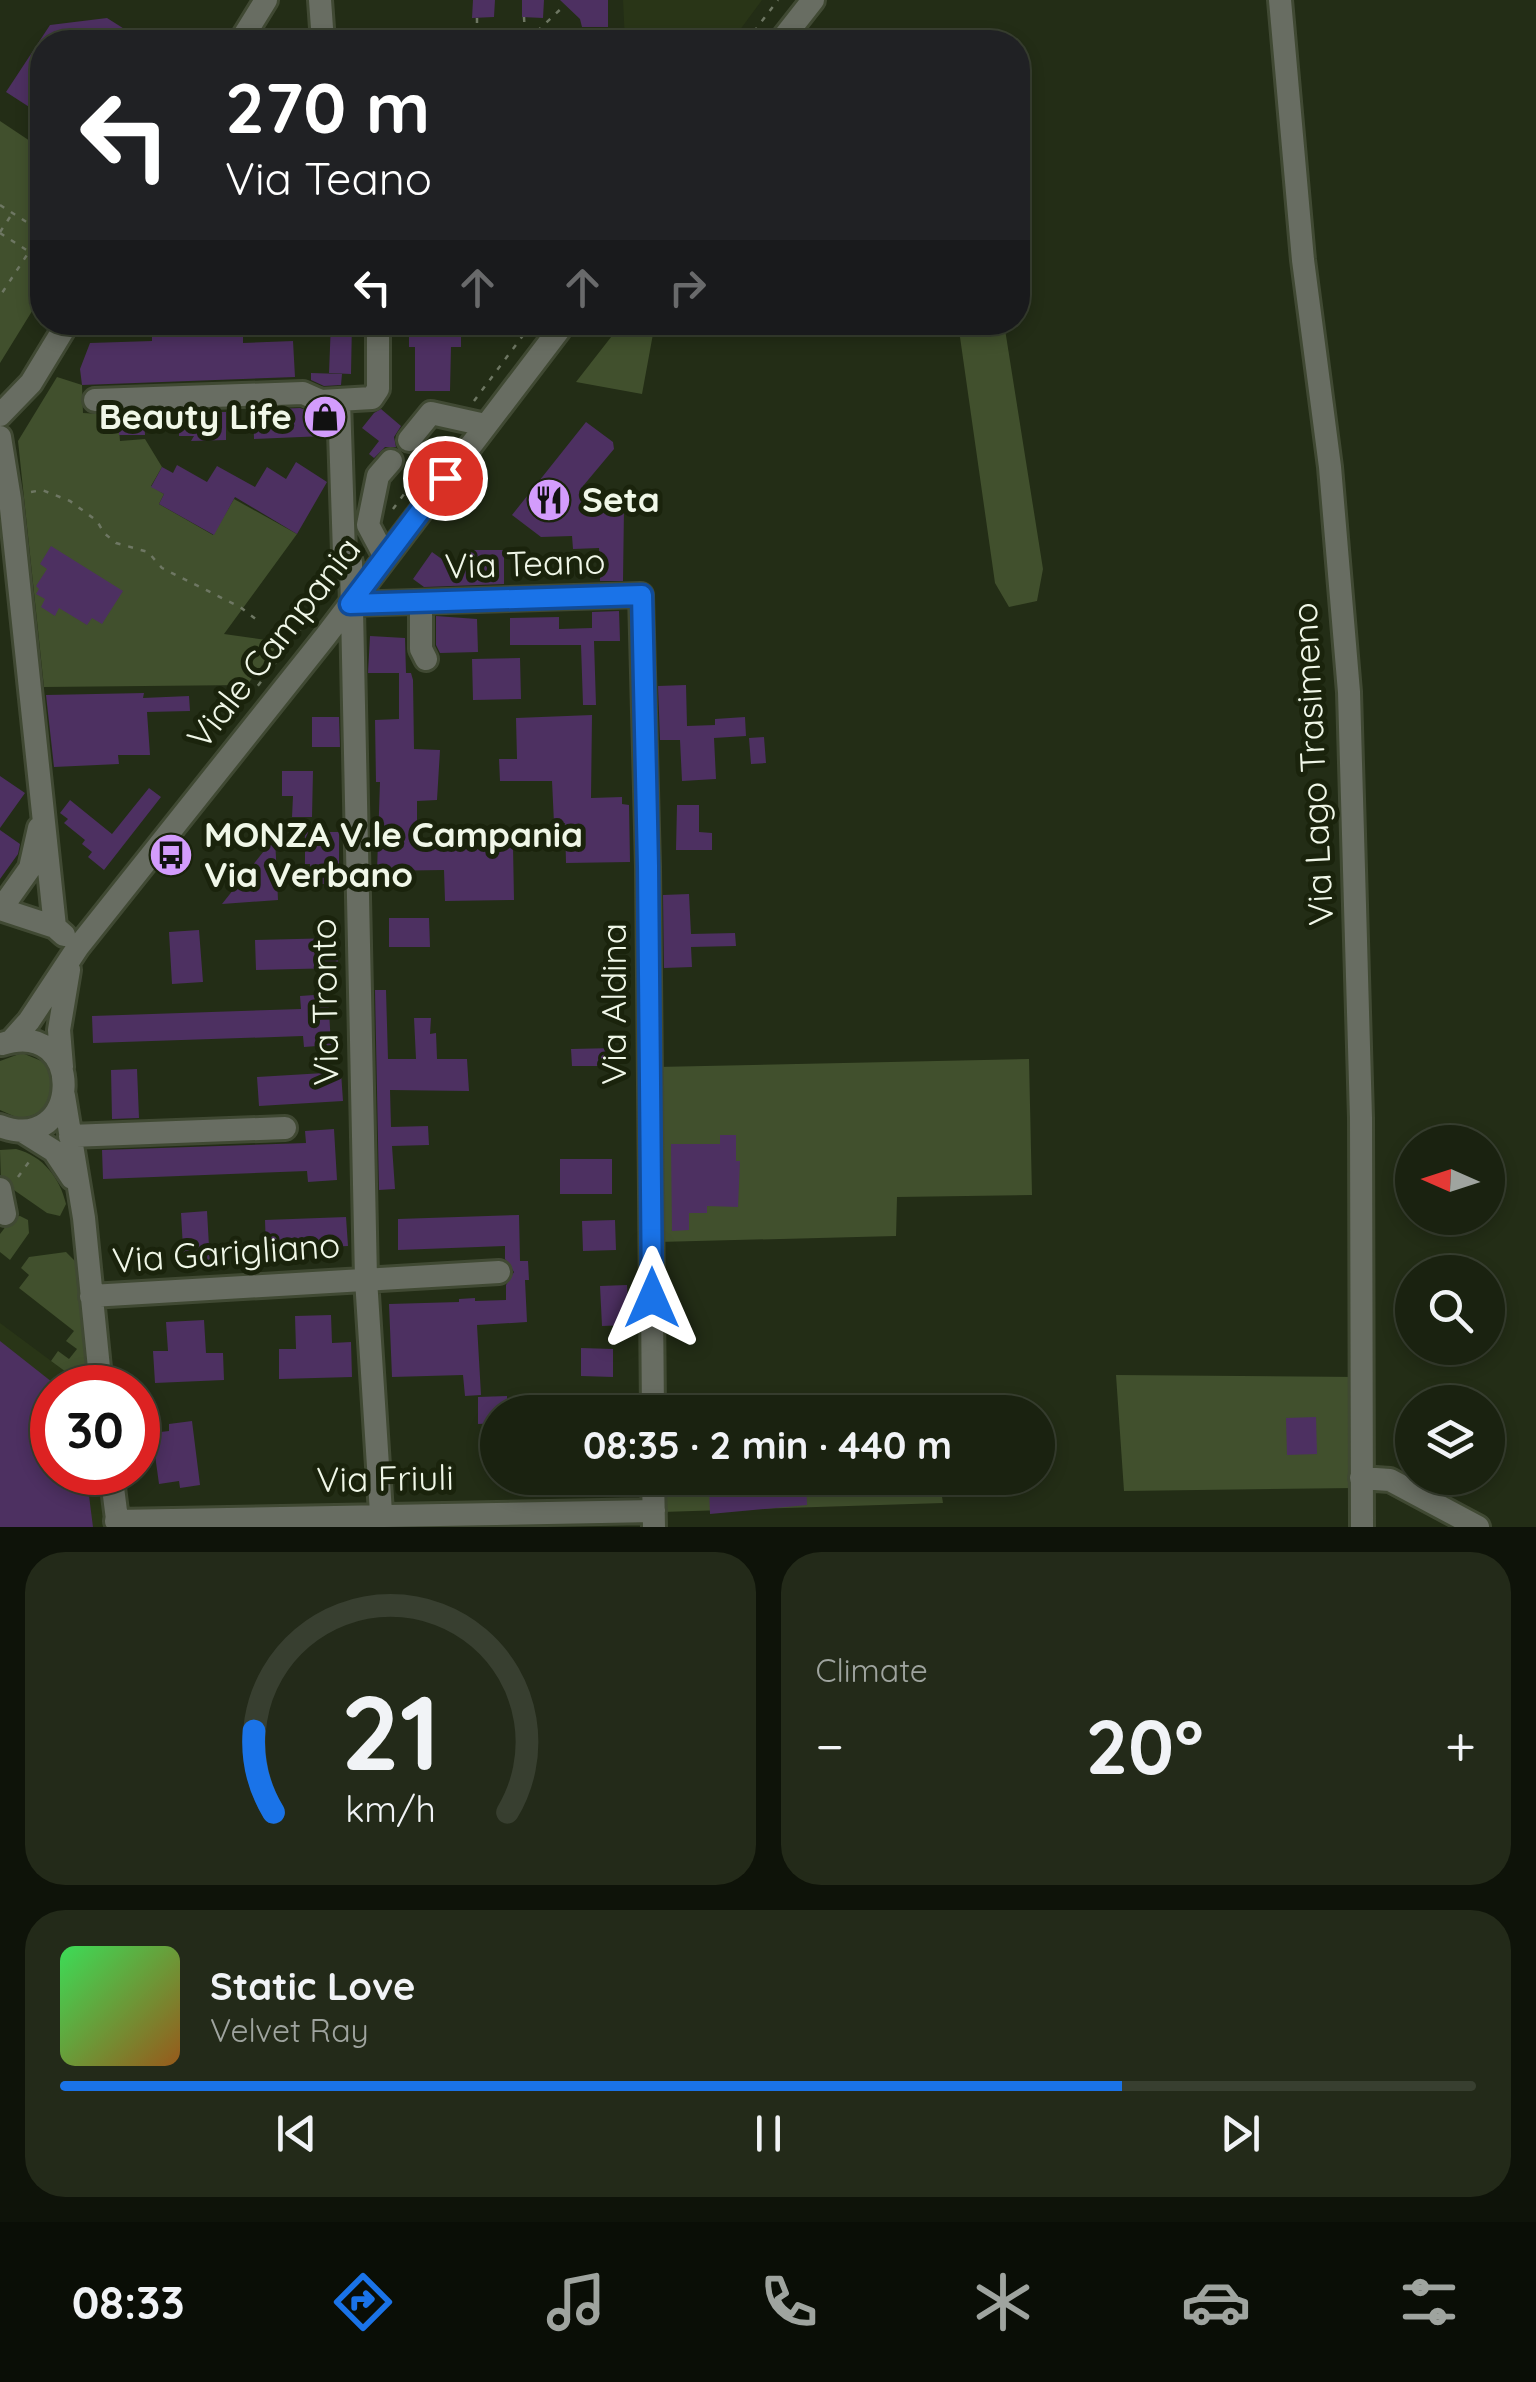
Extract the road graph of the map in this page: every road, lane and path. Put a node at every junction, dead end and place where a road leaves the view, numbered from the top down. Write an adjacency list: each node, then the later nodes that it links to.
1 (266, 0): 9 (street)
2 (320, 0): 10 (street)
3 (778, 0): 14 (path)
4 (812, 0): 15 (street)
5 (1280, 0): 62 (street, Via Lago Trasimeno)
6 (566, 6): 13 (path)
7 (524, 17): 12 (path)
8 (477, 18): 11 (path)
9 (247, 30)
10 (322, 30)
11 (478, 30)
12 (525, 30)
13 (539, 30)
14 (755, 30)
15 (789, 30)
16 (0, 204): 17 (path)
17 (12, 213): 18 (path); 19 (path)
18 (30, 224)
19 (0, 233): 20 (path)
20 (30, 251)
21 (30, 253): 22 (path)
22 (0, 296)
23 (60, 335): 29 (street)
24 (378, 335): 28 (street)
25 (523, 335): 30 (path)
26 (555, 335): 31 (street, Viale Campania)
27 (94, 400): 28 (street)
28 (339, 401): 39 (street, Via Tronto)
29 (0, 415)
30 (460, 419): 31 (street); 33 (street); 36 (path)
31 (486, 426): 37 (street, Viale Campania)
32 (0, 439): 35 (street)
33 (409, 440)
34 (391, 461): 36 (street)
35 (10, 499): 42 (path); 44 (street)
36 (374, 535): 37 (street)
37 (385, 557): 39 (street, Viale Campania)
38 (642, 595): 40 (street, Via Teano); 61 (street, Via Aldina)
39 (341, 596): 40 (street, Via Teano); 41 (path); 47 (street, Viale Campania); 58 (street, Via Tronto)
40 (421, 602): 43 (street)
41 (313, 614)
42 (258, 620)
43 (426, 660)
44 (42, 810): 45 (street); 46 (street)
45 (0, 909): 46 (street)
46 (55, 927): 47 (street)
47 (75, 952): 48 (street, Viale Campania); 49 (street, Viale Campania)
48 (5, 1043): 49 (street)
49 (62, 1068): 50 (street, Viale Campania)
50 (64, 1096): 52 (street); 53 (street, Viale Campania)
51 (286, 1128): 53 (street)
52 (9, 1130): 55 (street)
53 (70, 1136): 55 (street, Viale Campania)
54 (35, 1154): 56 (path)
55 (80, 1194): 59 (street, Viale Campania)
56 (3, 1200)
57 (498, 1272): 58 (street)
58 (366, 1279): 59 (street, Via Garigliano); 64 (street, Via Tronto)
59 (91, 1296): 60 (street, Viale Campania)
60 (98, 1365)
61 (652, 1395)
62 (1361, 1478): 67 (street, Via Lago Trasimeno); 68 (street)
63 (114, 1495): 66 (street)
64 (381, 1513): 65 (street, Via Friuli); 66 (street, Via Friuli)
65 (654, 1519)
66 (117, 1524)
67 (1362, 1527)
68 (1478, 1527)

